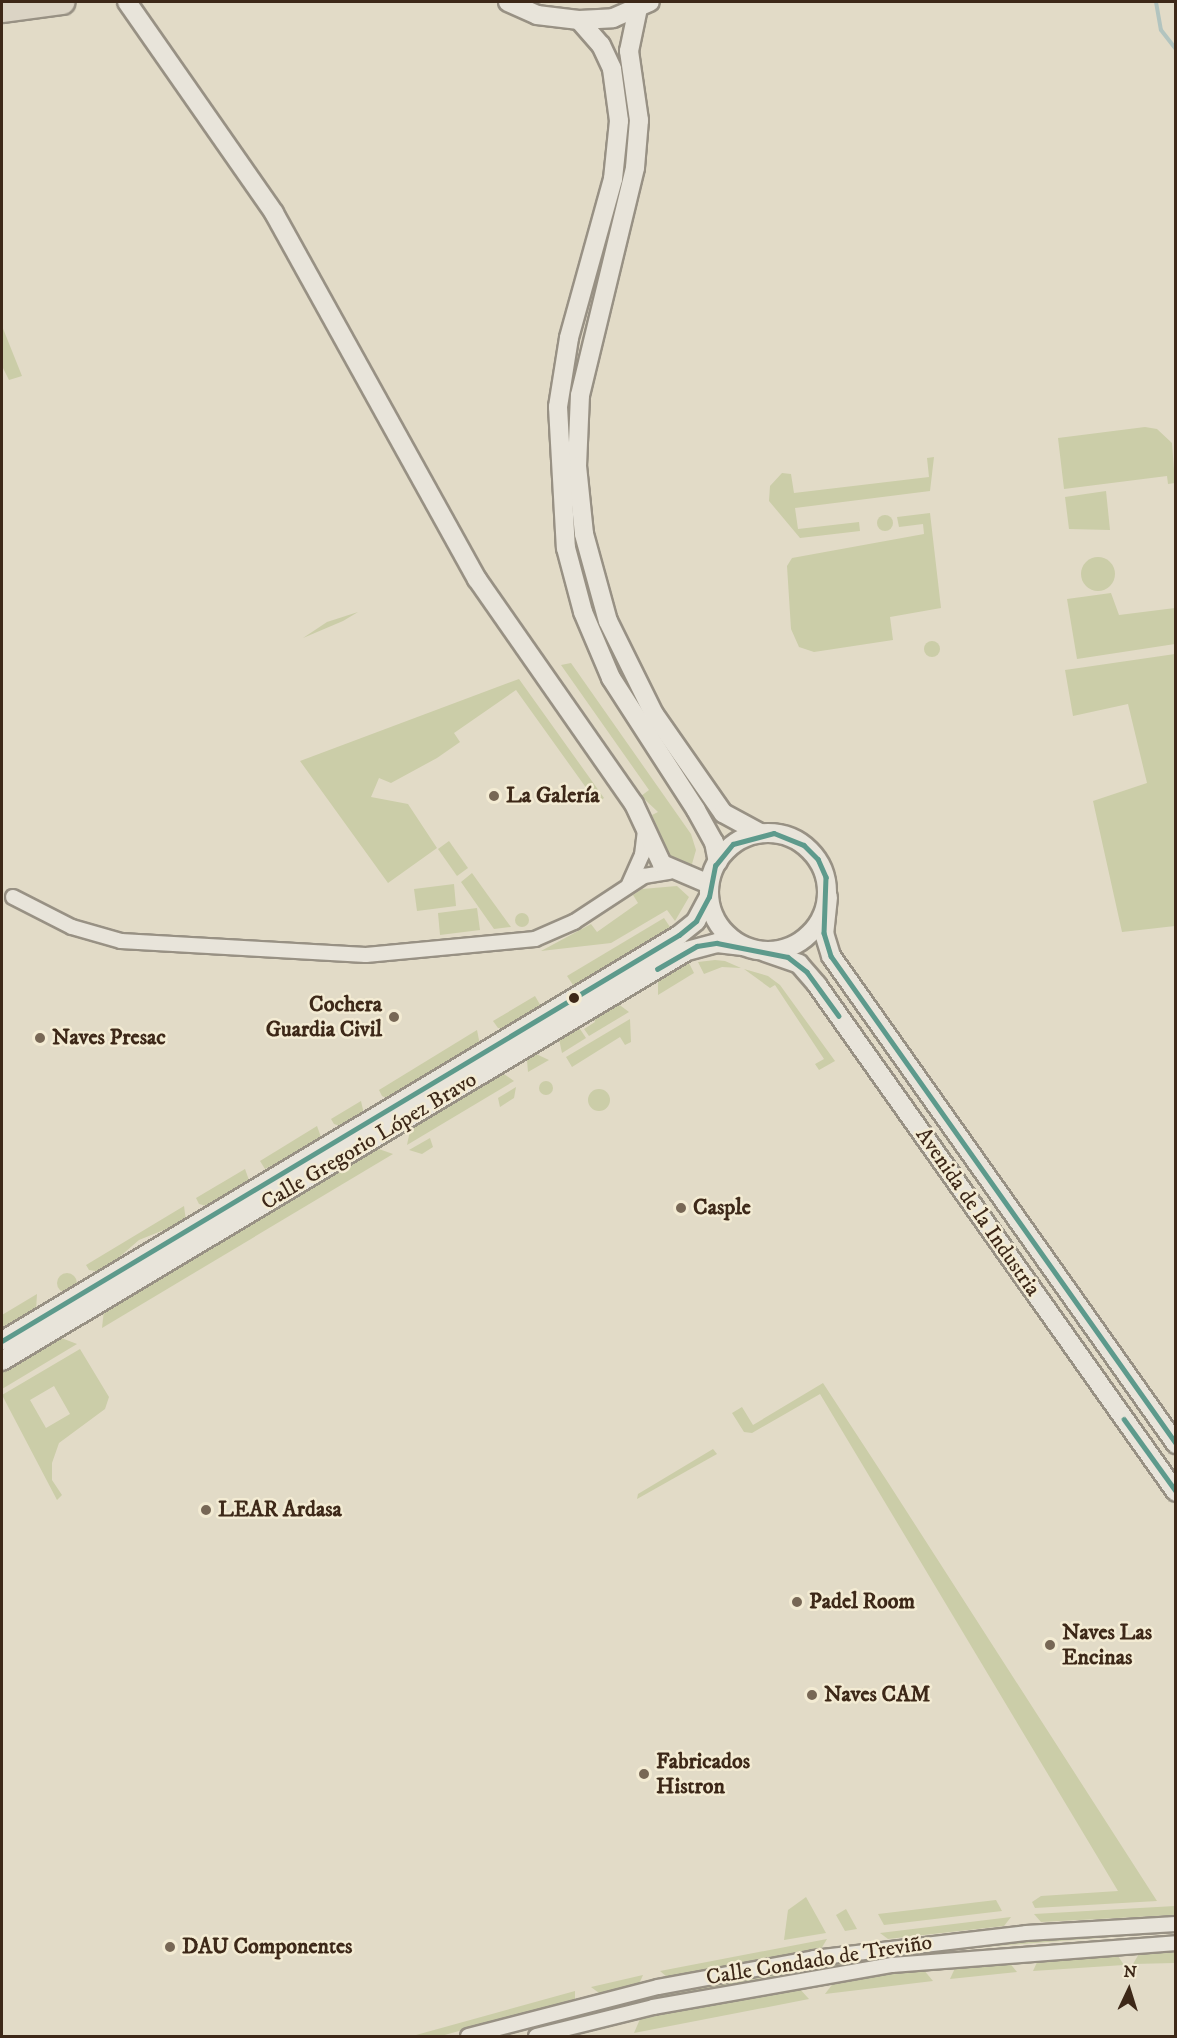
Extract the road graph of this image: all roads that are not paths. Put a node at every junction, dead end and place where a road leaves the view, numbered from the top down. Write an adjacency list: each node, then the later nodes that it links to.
1 (62, 2): 5 (highway)
2 (127, 2): 7 (main road)
3 (508, 2): 6 (main road)
4 (644, 5): 6 (main road); 8 (main road)
5 (2, 10)
6 (579, 20): 9 (main road)
7 (645, 827): 10 (main road); 11 (street)
8 (760, 833): 9 (main road); 14 (main road)
9 (718, 862): 12 (main road)
10 (670, 872): 11 (street); 12 (main road)
11 (629, 884): 13 (street)
12 (709, 890): 15 (main road); 17 (main road, Calle Gregorio López Bravo)
13 (13, 897)
14 (828, 897): 16 (main road); 19 (main road, Avenida de la Industria)
15 (743, 946): 16 (main road); 18 (main road, Calle Gregorio López Bravo)
16 (765, 952): 20 (main road, Avenida de la Industria)
17 (2, 1341)
18 (2, 1361)
19 (1176, 1444)
20 (1176, 1492)
21 (1176, 1924): 23 (street, Calle Condado de Treviño)
22 (1176, 1942): 24 (street, Calle Condado de Treviño)
23 (468, 2037)
24 (536, 2037)

